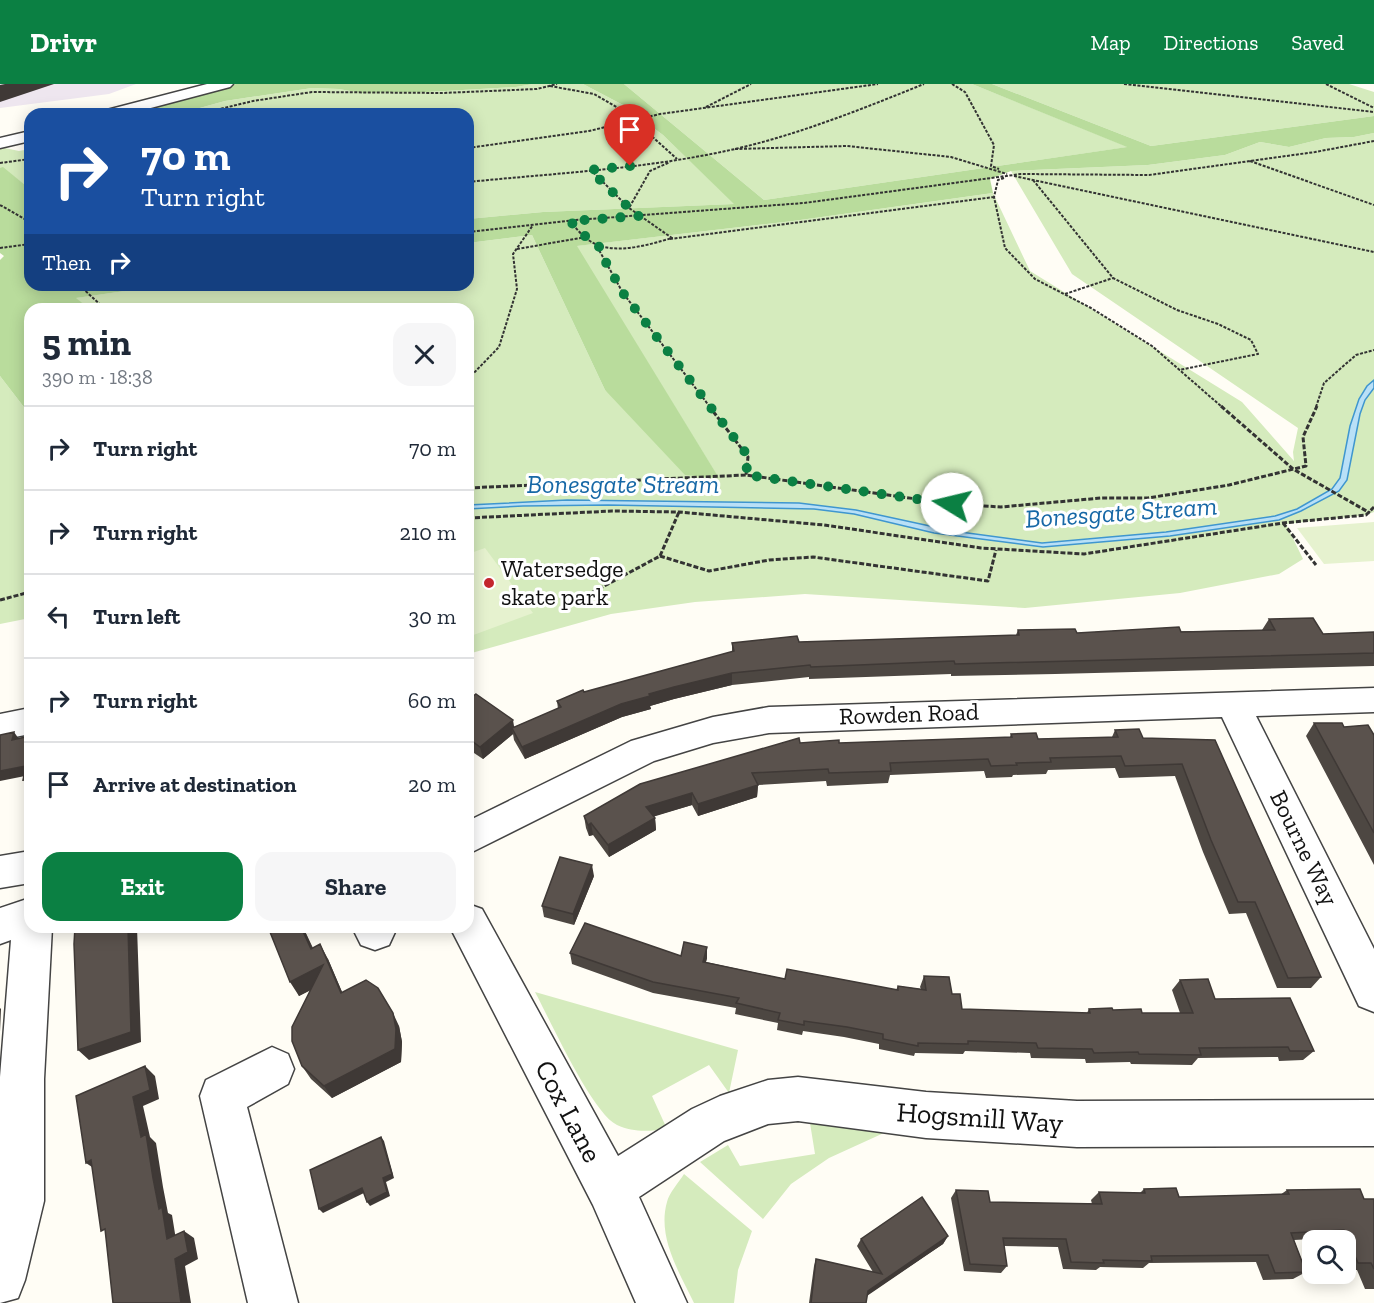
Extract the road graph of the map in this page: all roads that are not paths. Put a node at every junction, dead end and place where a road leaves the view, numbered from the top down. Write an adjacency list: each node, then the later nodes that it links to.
1 (225, 84): 2 (street)
2 (119, 108)
3 (24, 137): 4 (street)
4 (0, 143)
5 (1374, 700): 6 (street, Rowden Road)
6 (1233, 704): 9 (street, Rowden Road); 16 (street, Bourne Way)
7 (24, 722): 8 (street)
8 (0, 727)
9 (474, 835)
10 (24, 868): 11 (street)
11 (0, 872)
12 (24, 918): 13 (street)
13 (0, 926)
14 (31, 933): 18 (street)
15 (474, 933): 20 (street, Cox Lane)
16 (1374, 992)
17 (272, 1069): 22 (street)
18 (11, 1083): 21 (street)
19 (1374, 1123): 20 (street, Hogsmill Way)
20 (610, 1188): 23 (street, Cox Lane)
21 (0, 1280)
22 (273, 1303)
23 (662, 1303)

